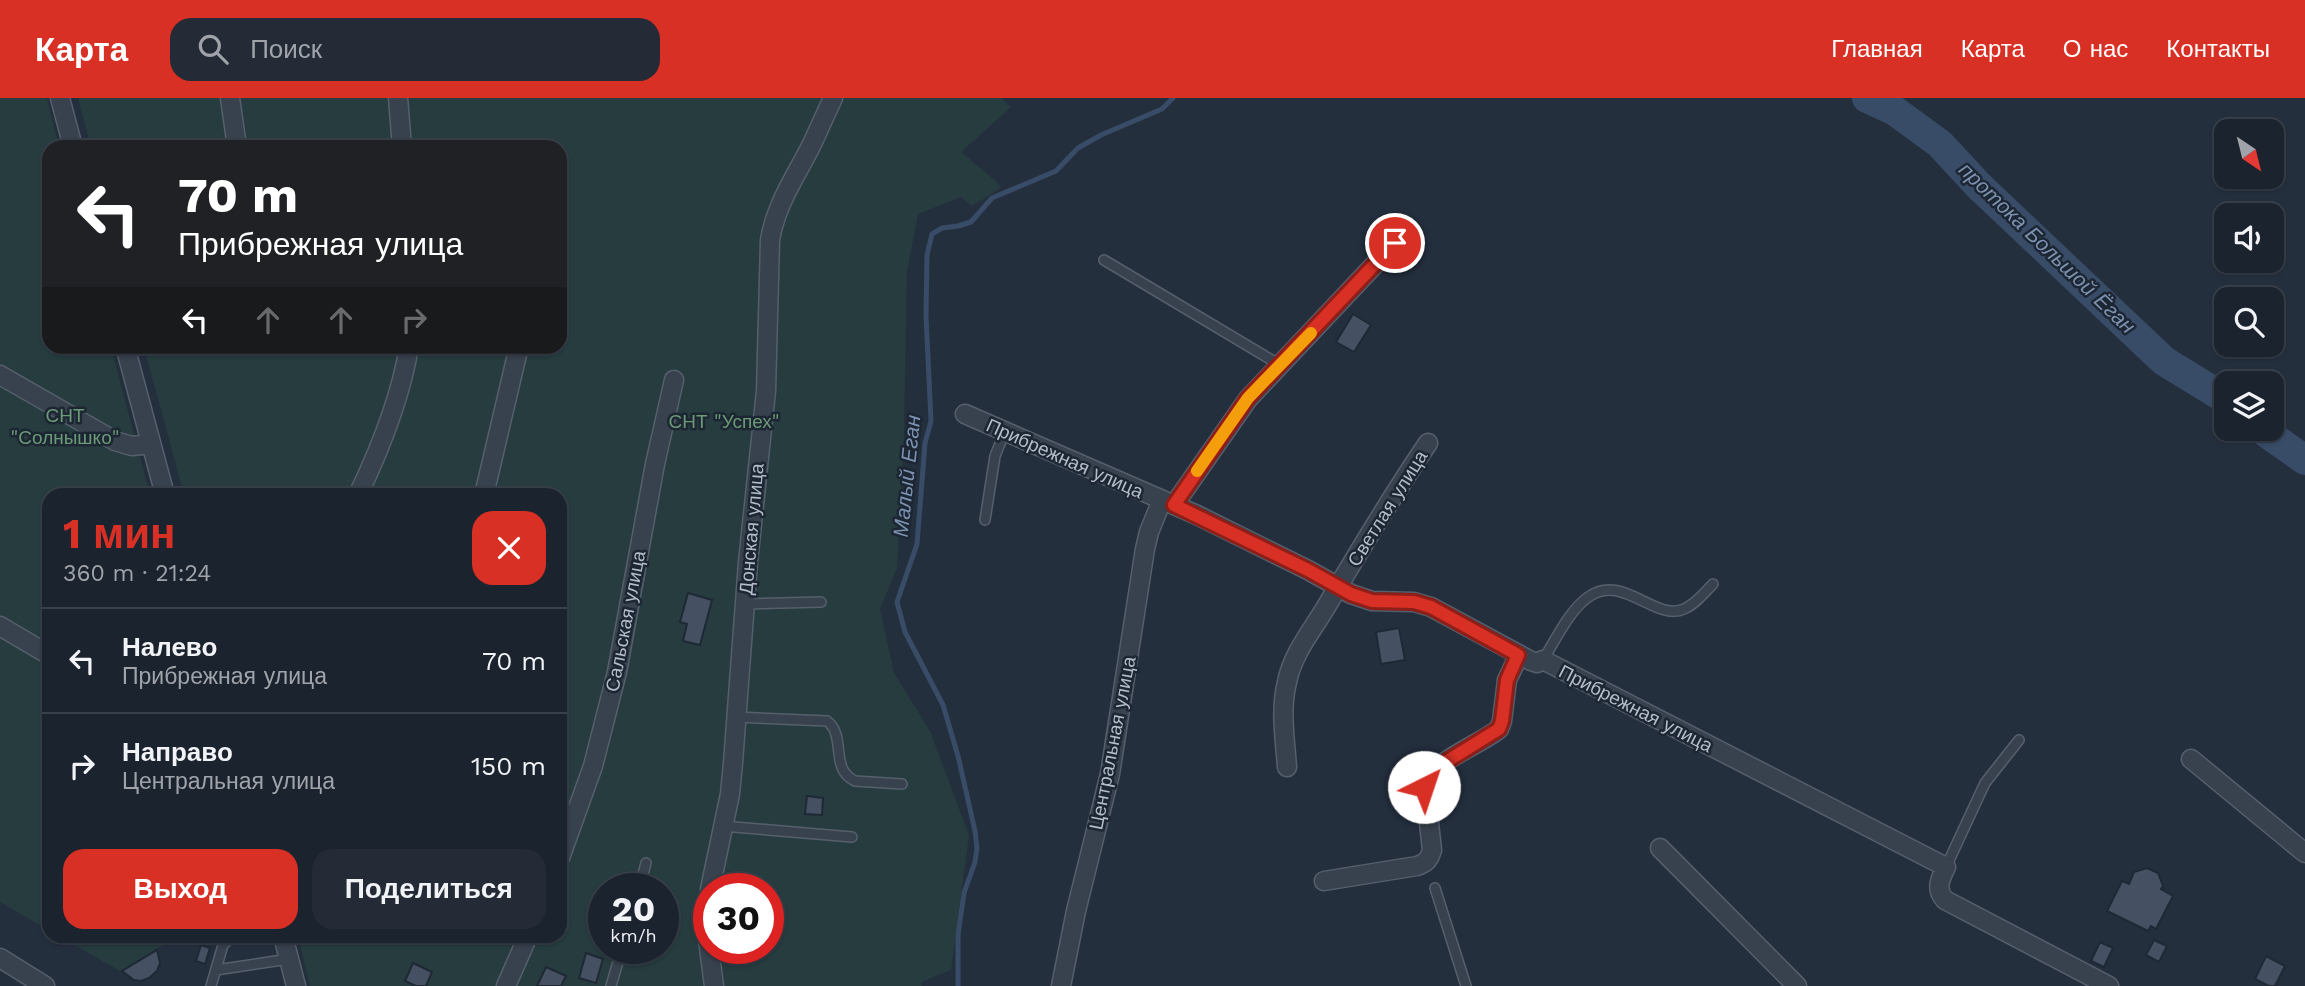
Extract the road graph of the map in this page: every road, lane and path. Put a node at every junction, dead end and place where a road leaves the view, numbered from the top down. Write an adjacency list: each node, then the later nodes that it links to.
1 (60, 98): 5 (street)
2 (230, 98): 6 (street)
3 (398, 98): 7 (street)
4 (832, 98): 28 (street, Донская улица)
5 (70, 140)
6 (236, 140)
7 (401, 140)
8 (1395, 243): 13 (street, Центральная улица)
9 (1104, 260): 13 (lane)
10 (127, 354): 19 (street)
11 (408, 354): 21 (street)
12 (517, 354): 22 (street)
13 (1280, 366): 23 (street, Центральная улица)
14 (0, 375): 19 (street)
15 (674, 380): 40 (street, Сальская улица)
16 (965, 414): 17 (street, Прибрежная улица)
17 (1004, 431): 23 (street, Прибрежная улица); 24 (lane)
18 (1428, 443): 26 (street, Светлая улица)
19 (151, 444): 20 (street)
20 (163, 488)
21 (361, 488)
22 (486, 488)
23 (1168, 503): 26 (street, Прибрежная улица); 63 (street, Центральная улица)
24 (985, 520)
25 (1713, 584): 32 (lane)
26 (1338, 587): 31 (street, Прибрежная улица); 36 (street, Светлая улица)
27 (821, 602): 28 (lane)
28 (744, 604): 33 (street, Донская улица)
29 (0, 626): 30 (street)
30 (42, 651)
31 (1518, 655): 32 (street, Прибрежная улица); 47 (street)
32 (1543, 660): 44 (street, Прибрежная улица)
33 (736, 717): 37 (lane); 38 (street, Донская улица)
34 (2019, 740): 44 (lane)
35 (2191, 759): 42 (street)
36 (1287, 767)
37 (902, 784)
38 (722, 826): 39 (lane); 46 (street, Донская улица)
39 (852, 837)
40 (567, 838)
41 (1660, 848): 65 (street)
42 (2305, 853)
43 (646, 863): 45 (lane)
44 (1946, 867): 66 (street)
45 (643, 873)
46 (713, 873)
47 (1324, 881)
48 (1435, 888): 64 (lane)
49 (225, 943): 56 (lane)
50 (286, 943): 53 (street)
51 (525, 943): 60 (street)
52 (0, 958): 57 (street)
53 (289, 959): 56 (lane); 59 (street)
54 (617, 964): 61 (lane)
55 (711, 964): 62 (street)
56 (216, 970): 58 (lane)
57 (45, 986)
58 (211, 986)
59 (296, 986)
60 (506, 986)
61 (611, 986)
62 (714, 986)
63 (1061, 986)
64 (1466, 986)
65 (1797, 986)
66 (2109, 986)

